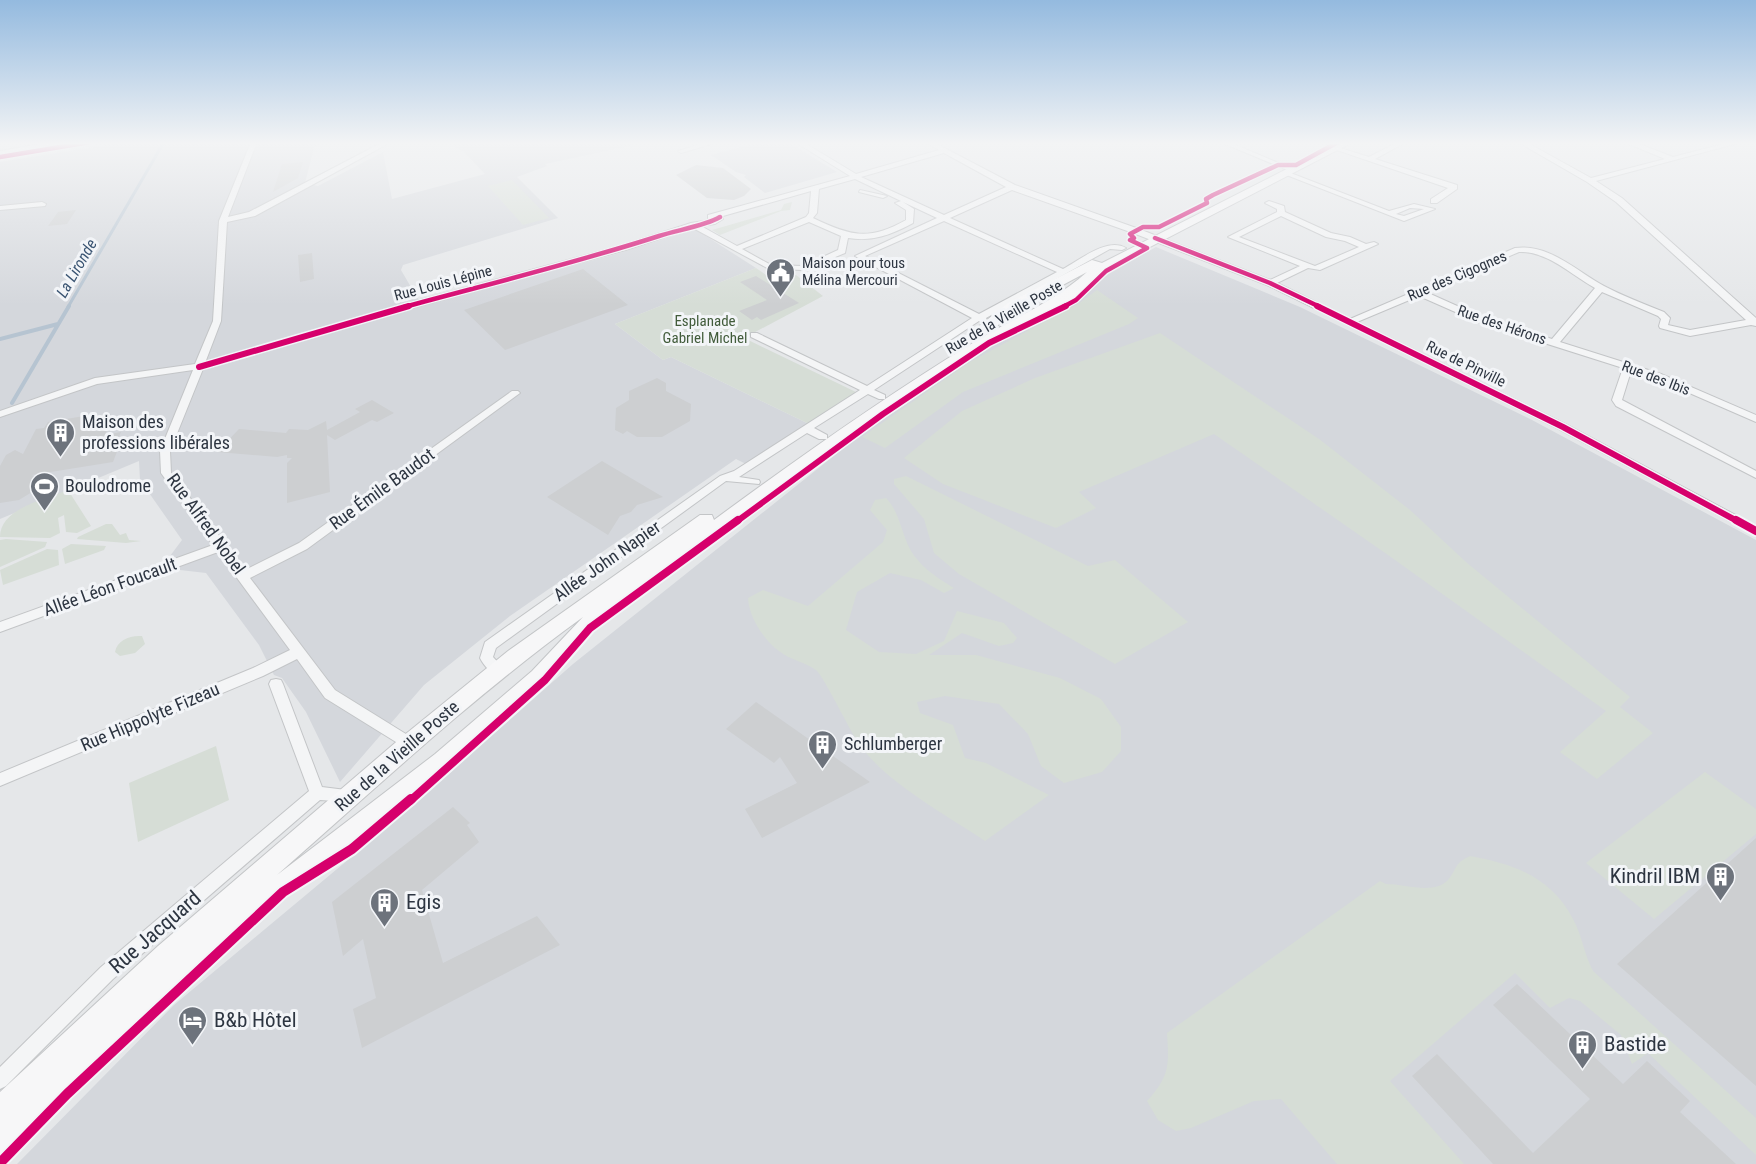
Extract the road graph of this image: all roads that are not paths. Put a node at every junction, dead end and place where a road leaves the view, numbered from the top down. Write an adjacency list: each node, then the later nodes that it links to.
1 (233, 196): 21 (street, Rue Alfred Nobel)
2 (285, 196): 21 (street)
3 (790, 196): 22 (street, Rue Louis Lépine)
4 (814, 196): 20 (street)
5 (883, 196): 23 (street)
6 (898, 196): 19 (street)
7 (991, 196): 19 (street)
8 (1038, 196): 24 (street, Rue de Pinville)
9 (1240, 196): 24 (main road, Rue de la Vieille Poste)
10 (1347, 196): 18 (street)
11 (1441, 196): 13 (street)
12 (1611, 196): 32 (street)
13 (1434, 201)
14 (1269, 203): 17 (street)
15 (42, 204): 16 (street)
16 (0, 208)
17 (1281, 213): 26 (street); 26 (street)
18 (1389, 214)
19 (943, 217): 27 (street); 33 (street)
20 (809, 219): 23 (street); 25 (street)
21 (223, 221): 37 (street, Rue Alfred Nobel)
22 (694, 225): 25 (street); 37 (street, Rue Louis Lépine)
23 (844, 237): 25 (street)
24 (1155, 238): 27 (main road, Rue de la Vieille Poste); 28 (street, Rue de Pinville); 64 (main road, Rue de la Vieille Poste)
25 (735, 249)
26 (1306, 266): 28 (street)
27 (1069, 272): 33 (street, Rue de la Vieille Poste); 33 (main road, Rue de la Vieille Poste)
28 (1270, 284): 31 (street, Rue de Pinville)
29 (1600, 288): 30 (street, Rue des Cigognes); 32 (street, Rue des Cigognes); 35 (street, Rue des Hérons)
30 (1418, 292): 31 (street, Rue des Cigognes); 35 (street, Rue des Hérons)
31 (1350, 322): 51 (street, Rue de Pinville)
32 (1755, 322)
33 (981, 325): 38 (street, Rue de la Vieille Poste); 40 (main road, Rue de la Vieille Poste)
34 (754, 335): 38 (street)
35 (1554, 343): 36 (street, Rue des Ibis)
36 (1628, 366): 43 (street, Rue des Ibis); 48 (street)
37 (199, 367): 42 (street, Rue Louis Lépine); 52 (street, Rue Alfred Nobel)
38 (867, 389): 40 (street); 46 (street, Rue de la Vieille Poste)
39 (515, 393): 53 (street, Rue Émile Baudot)
40 (882, 396): 47 (main road, Rue de la Vieille Poste)
41 (1756, 405): 43 (street)
42 (3, 413): 45 (street)
43 (1744, 414): 44 (street, Rue des Ibis)
44 (1756, 419)
45 (0, 423)
46 (806, 428): 47 (street); 49 (street, Rue de la Vieille Poste)
47 (823, 437): 50 (main road, Rue de la Vieille Poste)
48 (1756, 475)
49 (724, 478): 50 (street); 56 (street, Allée John Napier)
50 (755, 483): 56 (main road, Rue de la Vieille Poste)
51 (1756, 531)
52 (219, 546): 53 (street, Rue Alfred Nobel); 54 (street, Allée Léon Foucault)
53 (243, 576): 55 (street, Rue Alfred Nobel)
54 (0, 627)
55 (298, 652): 58 (street, Rue Alfred Nobel); 59 (street, Rue Hippolyte Fizeau)
56 (498, 670): 58 (main road, Rue de la Vieille Poste)
57 (276, 684): 60 (street)
58 (408, 743): 61 (main road, Rue de la Vieille Poste)
59 (0, 780)
60 (317, 793): 61 (street); 62 (street, Rue Jacquard)
61 (351, 796): 63 (main road, Rue de la Vieille Poste)
62 (0, 1080)
63 (0, 1111)
64 (0, 1140)

